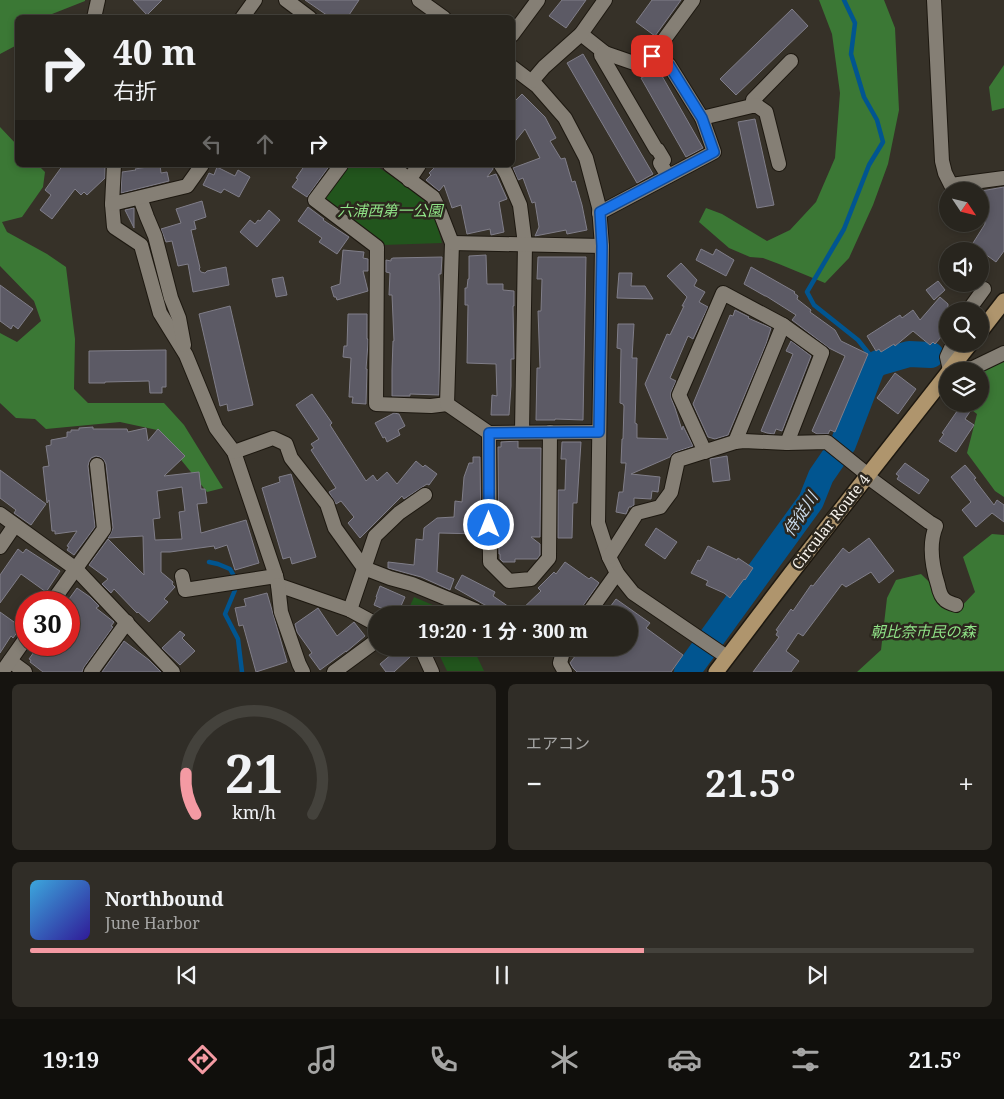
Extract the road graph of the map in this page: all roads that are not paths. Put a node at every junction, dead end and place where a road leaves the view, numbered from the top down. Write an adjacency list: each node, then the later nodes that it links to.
1 (98, 0): 9 (street)
2 (255, 0): 10 (street)
3 (286, 0): 11 (street)
4 (419, 0): 12 (street)
5 (538, 0): 13 (street)
6 (604, 0): 14 (street)
7 (693, 0): 16 (street)
8 (934, 0): 30 (street)
9 (95, 15)
10 (244, 15)
11 (306, 15)
12 (440, 15)
13 (515, 31)
14 (580, 34): 15 (street); 19 (street)
15 (605, 53): 16 (street); 29 (street)
16 (652, 56): 21 (street)
17 (791, 61): 20 (street)
18 (515, 69): 19 (street)
19 (532, 81): 34 (street)
20 (754, 106): 21 (street); 22 (street)
21 (702, 118): 29 (street)
22 (779, 164)
23 (114, 167): 33 (street)
24 (201, 167): 32 (street)
25 (340, 167): 45 (street)
26 (393, 167): 31 (street)
27 (418, 167): 31 (street)
28 (502, 167): 36 (street)
29 (668, 176): 34 (street)
30 (1004, 178)
31 (410, 180): 35 (street)
32 (140, 198): 33 (street); 41 (street)
33 (112, 204): 41 (street)
34 (600, 212): 37 (street)
35 (452, 243): 36 (street); 45 (street)
36 (525, 244): 37 (street); 46 (street)
37 (602, 246): 48 (street)
38 (1004, 301): 39 (main road)
39 (989, 320)
40 (783, 325): 50 (street); 51 (street); 53 (street)
41 (186, 354): 52 (street)
42 (1004, 354): 43 (street)
43 (986, 362)
44 (939, 385): 55 (main road, Circular Route 4)
45 (447, 404): 49 (street)
46 (522, 432): 47 (street); 49 (street)
47 (550, 432): 48 (street); 49 (street)
48 (599, 432): 60 (street)
49 (489, 433)
50 (735, 442): 51 (street); 53 (street)
51 (787, 443): 55 (street)
52 (234, 452): 61 (street); 65 (street)
53 (705, 452): 60 (street)
54 (97, 465): 62 (street)
55 (868, 475): 67 (street); 77 (main road, Circular Route 4)
56 (425, 495): 61 (street)
57 (0, 514): 58 (street)
58 (15, 525): 59 (street); 62 (street)
59 (0, 547)
60 (609, 557): 63 (street)
61 (364, 568): 68 (street); 70 (street)
62 (76, 569): 66 (street); 72 (street)
63 (617, 573): 69 (street); 77 (street)
64 (182, 576): 65 (street)
65 (277, 580): 70 (street); 82 (street)
66 (60, 591)
67 (956, 605)
68 (465, 606)
69 (593, 606)
70 (350, 610): 71 (street)
71 (368, 620)
72 (127, 622): 80 (street); 81 (street)
73 (368, 647): 83 (street)
74 (15, 653): 78 (street)
75 (425, 656): 84 (street)
76 (562, 656): 85 (street)
77 (727, 657): 86 (main road, Circular Route 4)
78 (6, 666): 79 (street)
79 (25, 672)
80 (92, 672)
81 (173, 672)
82 (303, 672)
83 (334, 672)
84 (432, 672)
85 (565, 672)
86 (716, 672)

